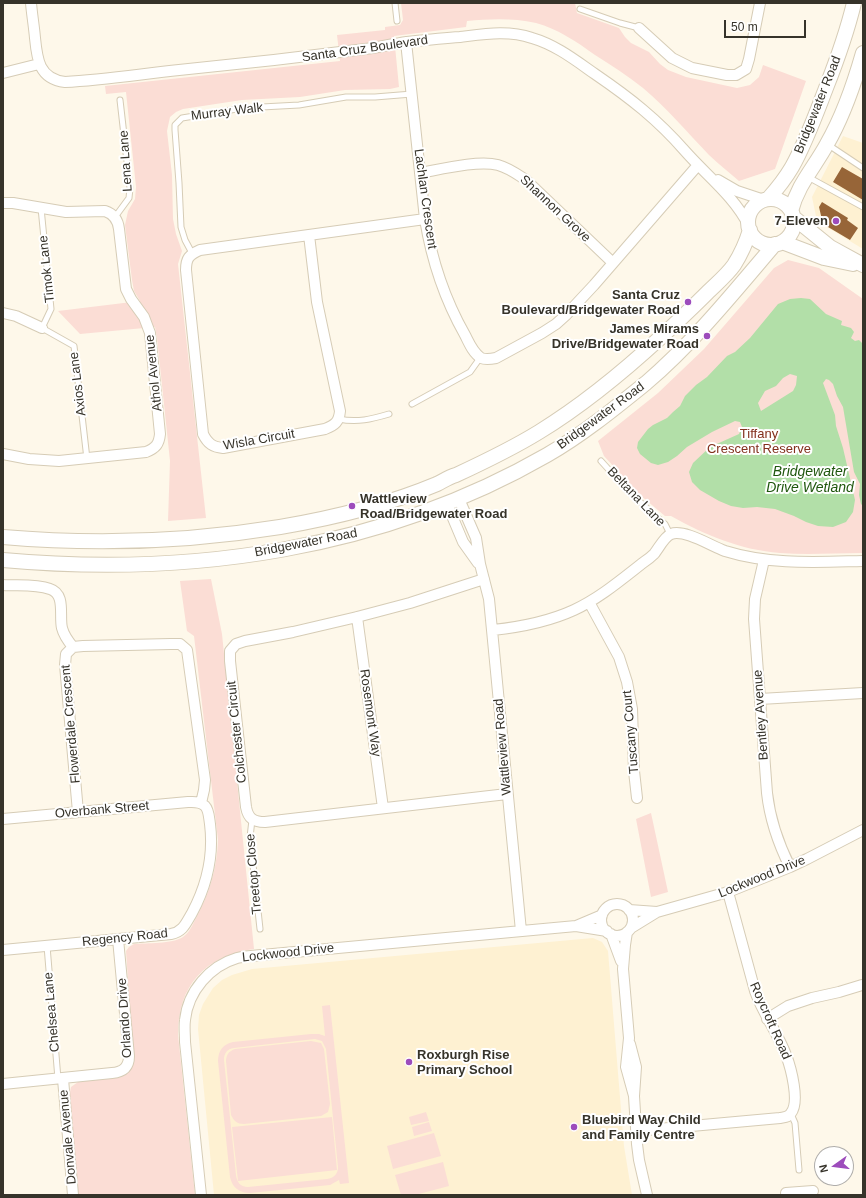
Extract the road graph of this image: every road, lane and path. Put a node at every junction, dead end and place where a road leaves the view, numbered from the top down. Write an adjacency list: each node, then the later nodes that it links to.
1 (31, 3): 10 (street)
2 (395, 3): 6 (lane)
3 (760, 3): 7 (street)
4 (854, 3): 20 (street, Bridgewater Road)
5 (580, 9): 7 (lane)
6 (397, 21)
7 (639, 28)
8 (406, 42): 10 (street, Santa Cruz Boulevard); 12 (street, Lachlan Crescent); 15 (street, Santa Cruz Boulevard)
9 (863, 53): 14 (street, Bridgewater Road)
10 (39, 64): 11 (street)
11 (3, 73)
12 (412, 94): 17 (street, Lachlan Crescent); 30 (lane, Murray Walk)
13 (120, 100): 25 (lane, Lena Lane)
14 (827, 144): 16 (lane); 19 (street, Bridgewater Road)
15 (698, 165): 18 (street, Santa Cruz Boulevard); 31 (street)
16 (863, 168)
17 (420, 173): 26 (street, Lachlan Crescent); 31 (street, Shannon Grove)
18 (711, 176): 20 (street, Santa Cruz Boulevard); 27 (street, Santa Cruz Boulevard)
19 (806, 176): 22 (lane); 24 (street, Bridgewater Road)
20 (766, 200): 24 (street); 27 (street)
21 (3, 203): 23 (street)
22 (863, 207)
23 (40, 208): 25 (street); 34 (lane, Timok Lane)
24 (792, 214): 29 (street); 32 (street)
25 (115, 217): 40 (street, Athol Avenue)
26 (425, 219): 28 (street); 35 (street, Lachlan Crescent)
27 (749, 228): 29 (street); 42 (street, Bridgewater Road)
28 (309, 235): 30 (street); 38 (street)
29 (778, 243): 32 (street); 43 (street, Bridgewater Road)
30 (192, 253): 38 (street, Wisla Circuit)
31 (613, 263): 35 (street)
32 (863, 266)
33 (3, 313): 34 (street)
34 (42, 328): 40 (lane, Axios Lane)
35 (480, 358): 36 (lane)
36 (412, 404)
37 (390, 414): 38 (lane)
38 (339, 420)
39 (3, 454): 40 (street, Athol Avenue)
40 (87, 459)
41 (601, 461): 44 (lane, Beltana Lane)
42 (444, 480): 43 (street, Wattleview Road); 45 (street, Bridgewater Road)
43 (453, 502): 46 (street, Bridgewater Road); 49 (street, Wattleview Road)
44 (670, 534): 47 (street); 51 (street)
45 (3, 536)
46 (3, 560)
47 (764, 560): 48 (street); 56 (street, Bentley Avenue)
48 (863, 561)
49 (484, 579): 52 (street, Colchester Circuit); 53 (street, Wattleview Road)
50 (3, 584): 54 (street)
51 (590, 602): 53 (street); 58 (street, Tuscany Court)
52 (358, 618): 60 (street, Rosemont Way); 63 (street, Colchester Circuit)
53 (493, 630): 57 (street, Wattleview Road)
54 (73, 647): 59 (street, Flowerdale Crescent); 61 (street, Flowerdale Crescent)
55 (863, 693): 56 (street)
56 (760, 699): 65 (street, Bentley Avenue)
57 (507, 794): 60 (street); 73 (street, Wattleview Road)
58 (637, 798)
59 (201, 803): 61 (street, Overbank Street); 75 (street, Regency Road)
60 (384, 808): 63 (street)
61 (78, 812): 62 (street, Overbank Street)
62 (3, 819)
63 (252, 820): 71 (lane, Treetop Close)
64 (863, 830): 65 (street, Lockwood Drive)
65 (790, 867): 66 (street, Lockwood Drive)
66 (728, 892): 68 (street, Lockwood Drive); 80 (street, Roycroft Road)
67 (629, 910): 68 (street, Lockwood Drive); 69 (street); 72 (street)
68 (657, 912): 72 (street, Lockwood Drive)
69 (602, 915): 70 (street, Lockwood Drive); 74 (street)
70 (576, 926): 73 (street, Lockwood Drive); 74 (street, Lockwood Drive)
71 (260, 928)
72 (629, 930): 74 (street); 78 (street)
73 (521, 931): 90 (street, Lockwood Drive)
74 (609, 933): 78 (street)
75 (118, 939): 76 (street, Regency Road); 81 (street, Orlando Drive)
76 (47, 946): 77 (street, Regency Road); 81 (lane, Chelsea Lane)
77 (3, 950)
78 (623, 969): 84 (street)
79 (862, 985): 80 (street)
80 (766, 1018): 83 (street, Roycroft Road)
81 (61, 1079): 82 (street, Orlando Drive); 89 (street, Donvale Avenue)
82 (3, 1084)
83 (790, 1114): 84 (street); 85 (lane)
84 (636, 1131): 91 (street)
85 (799, 1170)
86 (813, 1191): 88 (street)
87 (786, 1193): 88 (street)
88 (800, 1194)
89 (73, 1195)
90 (201, 1195)
91 (647, 1195)

